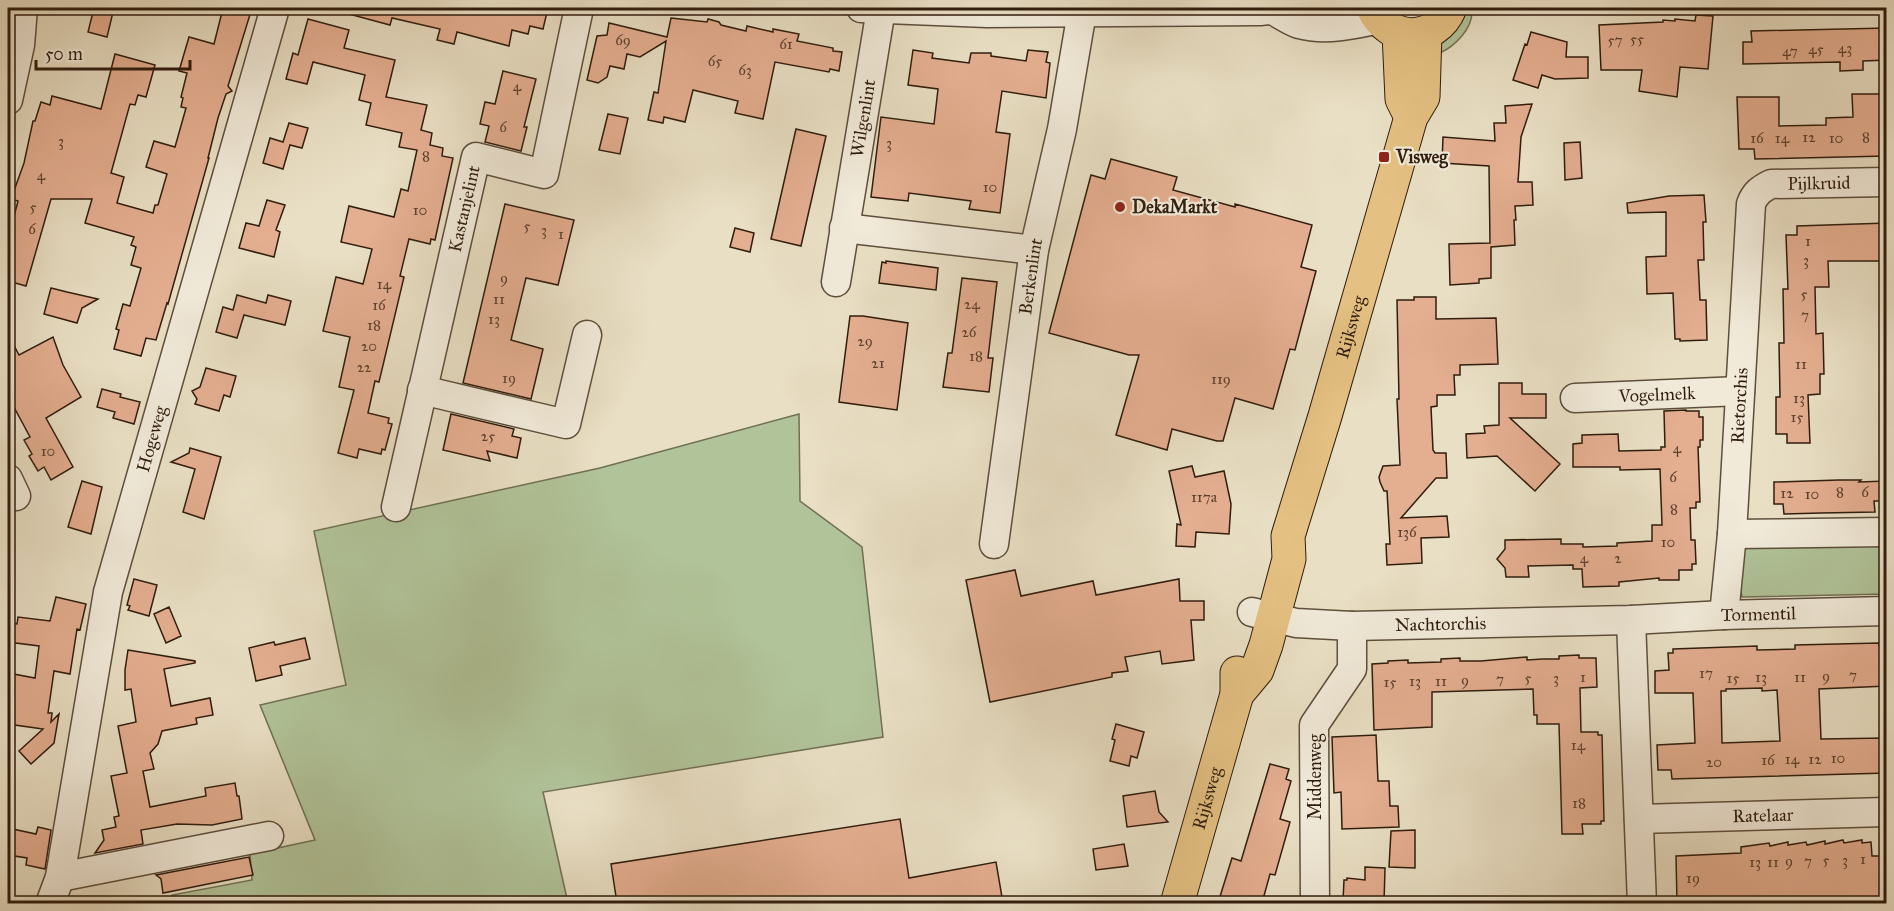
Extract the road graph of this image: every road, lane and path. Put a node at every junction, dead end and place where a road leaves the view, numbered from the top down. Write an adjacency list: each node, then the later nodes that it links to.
1 (22, 8): 9 (street)
2 (275, 8): 31 (street, Hogeweg)
3 (579, 8): 16 (street, Kastanjelint)
4 (871, 8): 7 (street); 12 (street, Wilgenlint)
5 (1450, 8): 8 (main road)
6 (1282, 9): 7 (street); 8 (street)
7 (1082, 12): 13 (street, Berkenlint)
8 (1394, 23): 24 (main road, Rijksweg)
9 (8, 100)
10 (1887, 182): 11 (street, Pijlkruid)
11 (1754, 196): 17 (street, Rietorchis)
12 (844, 228): 13 (street); 14 (street, Wilgenlint)
13 (1034, 250): 22 (street, Berkenlint)
14 (836, 282)
15 (587, 335): 16 (street)
16 (422, 390): 19 (street, Kastanjelint)
17 (1740, 391): 18 (street, Vogelmelk); 21 (street, Rietorchis)
18 (1575, 398)
19 (396, 507)
20 (1887, 532): 21 (street)
21 (1732, 534): 25 (street, Rietorchis)
22 (994, 544)
23 (1887, 611): 25 (street, Tormentil)
24 (1263, 615): 27 (street, Nachtorchis); 32 (main road, Rijksweg)
25 (1724, 615): 26 (street, Tormentil)
26 (1631, 620): 27 (street, Nachtorchis); 29 (street)
27 (1352, 626): 33 (street, Middenweg)
28 (1887, 812): 29 (street, Ratelaar)
29 (1639, 819): 34 (street)
30 (270, 836): 31 (street, Hogeweg)
31 (55, 890)
32 (1177, 903)
33 (1315, 903)
34 (1642, 903)

